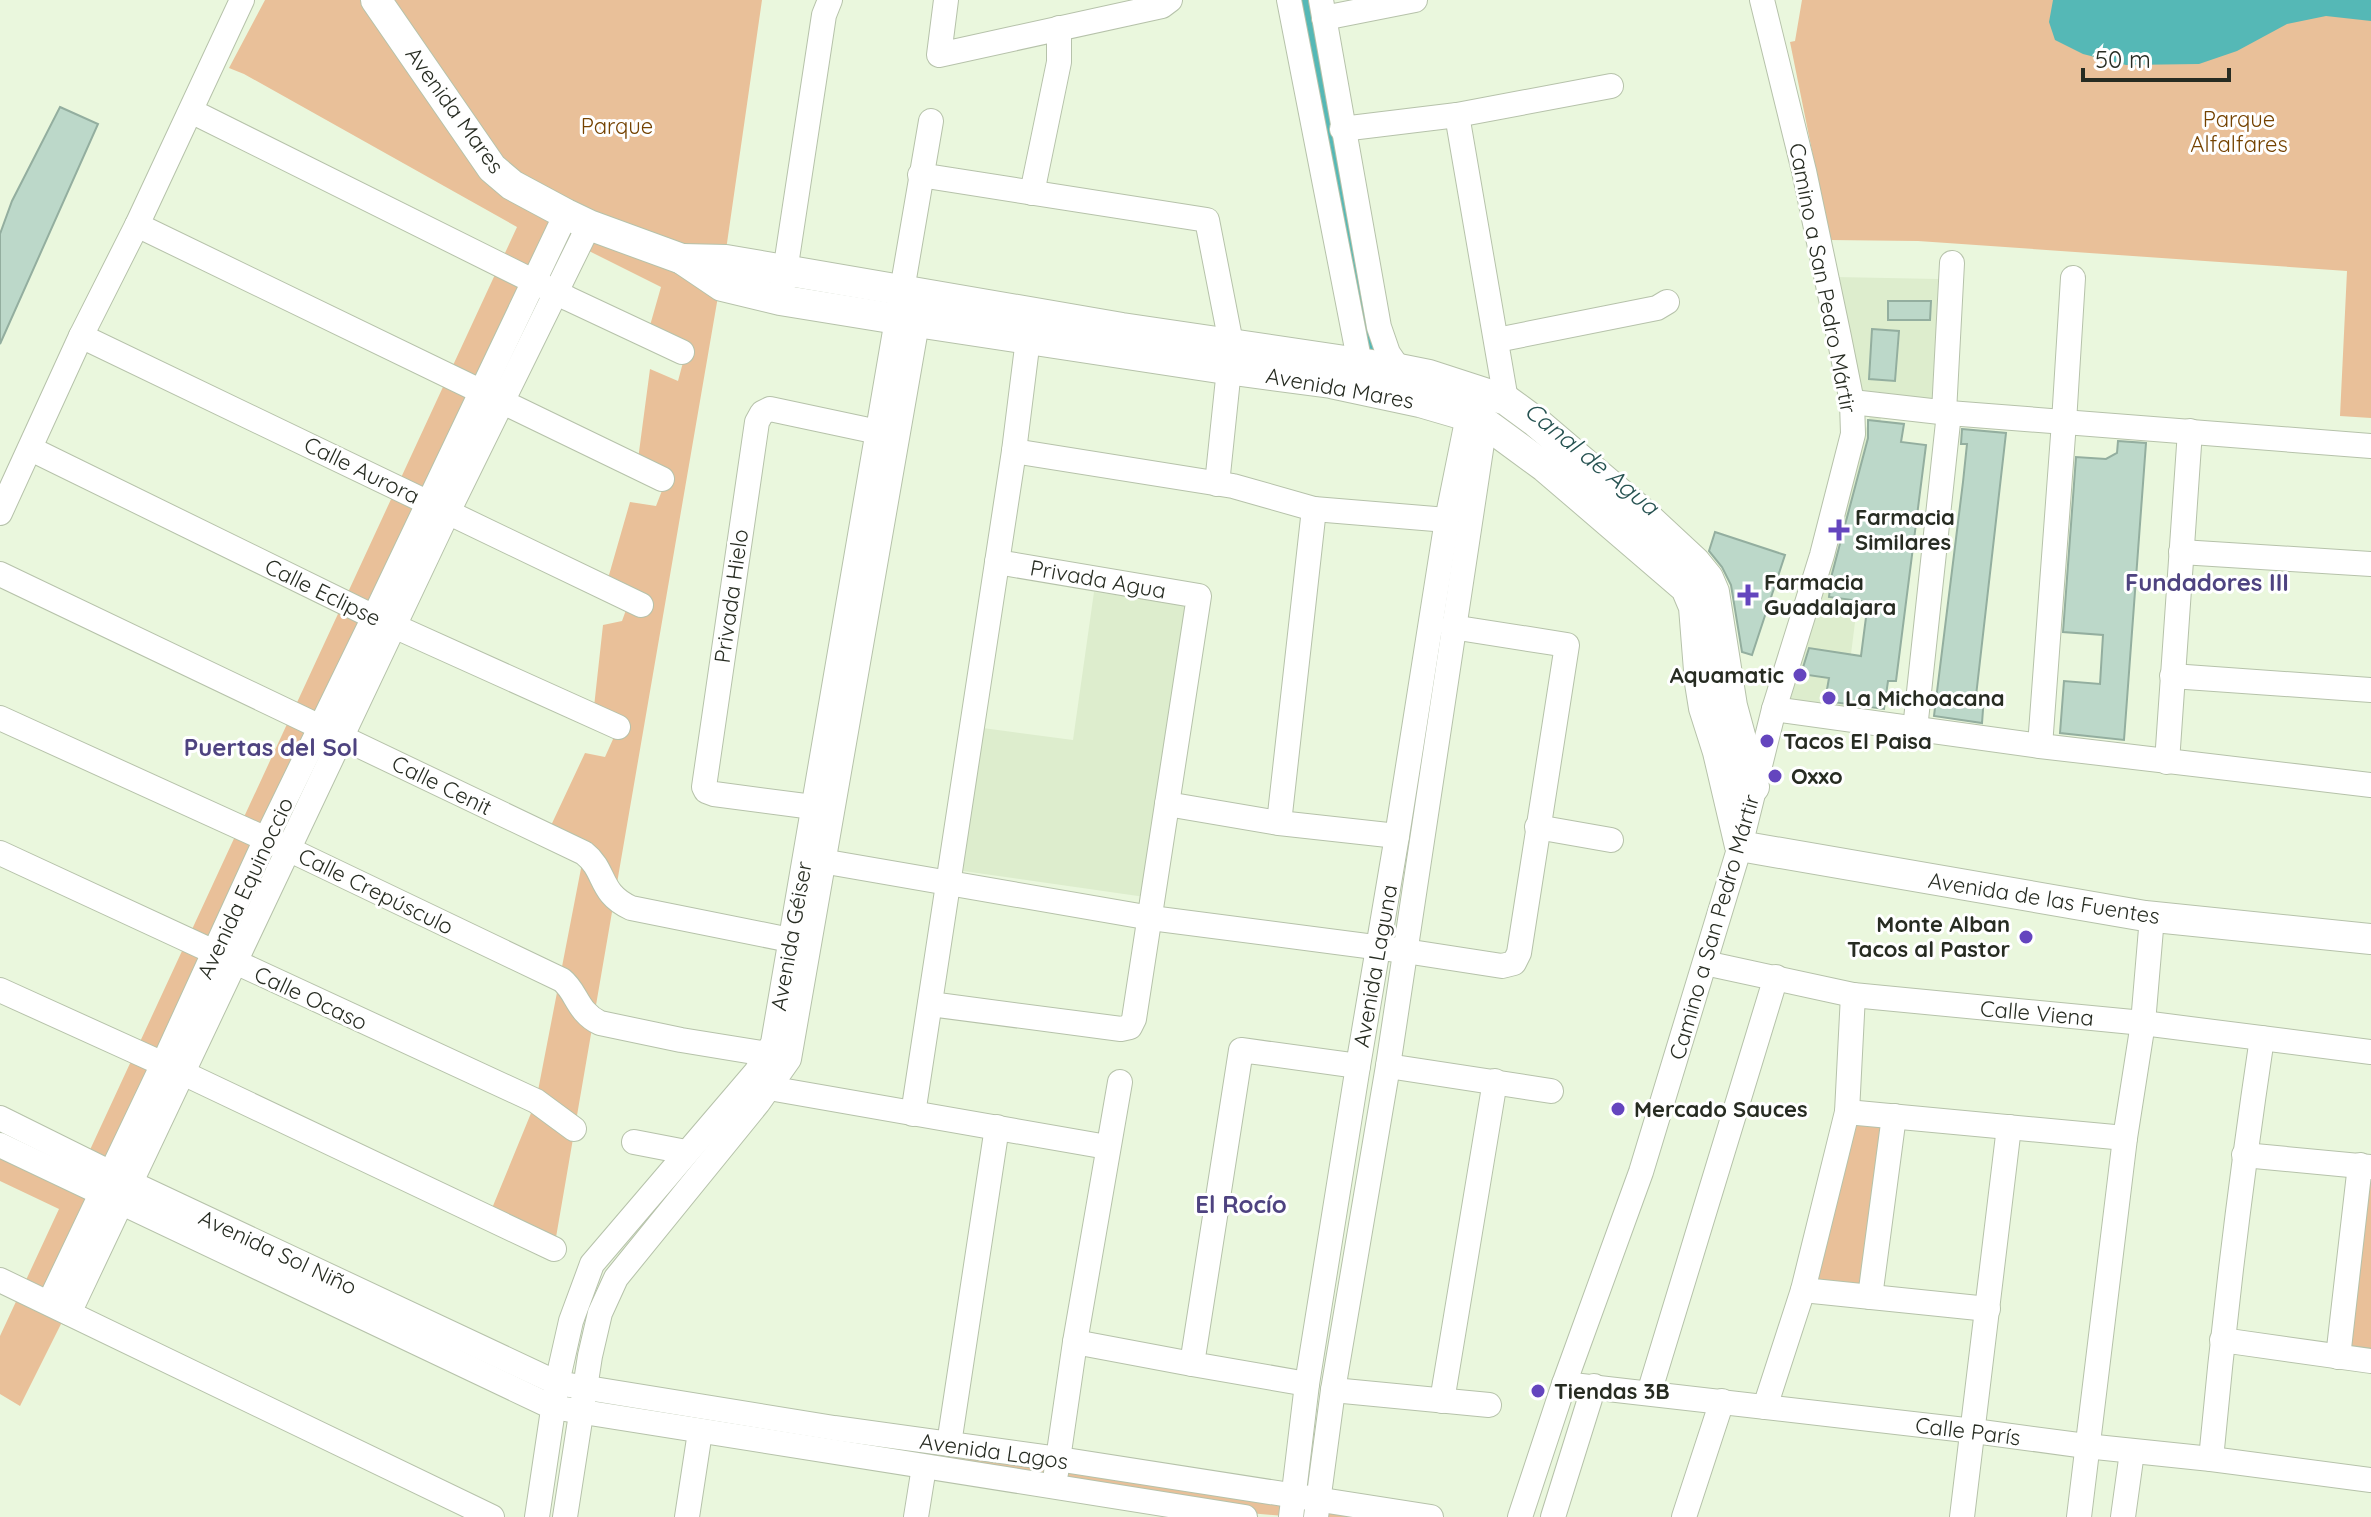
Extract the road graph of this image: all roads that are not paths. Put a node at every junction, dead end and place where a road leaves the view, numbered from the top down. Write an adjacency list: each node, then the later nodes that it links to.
1 (242, 0): 12 (street)
2 (376, 0): 18 (main road, Avenida Mares)
3 (830, 0): 22 (street)
4 (946, 0): 10 (street)
5 (1170, 0): 10 (street)
6 (1289, 0): 32 (street)
7 (1415, 0): 9 (street)
8 (1762, 0): 36 (street, Camino a San Pedro Mártir)
9 (1322, 9): 15 (street)
10 (1059, 28): 17 (street)
11 (1611, 86): 13 (street)
12 (191, 111): 19 (street); 23 (street)
13 (1457, 115): 15 (street); 28 (street)
14 (931, 121): 16 (street)
15 (1342, 129): 33 (street)
16 (920, 175): 17 (street); 25 (street)
17 (1032, 193): 31 (street)
18 (577, 219): 22 (main road, Avenida Mares); 23 (street, Avenida Equinoccio)
19 (137, 225): 26 (street); 34 (street)
20 (1952, 263): 37 (street)
21 (2073, 278): 39 (street)
22 (783, 285): 25 (main road, Avenida Mares)
23 (545, 286): 30 (street); 34 (street, Avenida Equinoccio)
24 (1667, 302): 28 (street)
25 (910, 306): 27 (main road, Avenida Mares); 29 (main road, Avenida Mares); 41 (street, Avenida Géiser); 55 (street, Avenida Géiser)
26 (81, 336): 43 (street); 47 (street, Calle Aurora)
27 (1028, 339): 29 (main road, Avenida Mares); 44 (street)
28 (1497, 340): 35 (street)
29 (1122, 341): 31 (main road, Avenida Mares)
30 (682, 352)
31 (1230, 356): 32 (main road, Avenida Mares); 38 (main road, Avenida Mares); 46 (street)
32 (1360, 364): 33 (main road, Avenida Mares)
33 (1399, 369): 35 (main road, Avenida Mares)
34 (491, 397): 45 (street); 47 (street, Avenida Equinoccio)
35 (1506, 400): 70 (main road, Avenida Mares)
36 (1852, 402): 37 (street); 62 (street, Camino a San Pedro Mártir)
37 (1947, 413): 39 (street); 65 (street)
38 (1476, 420): 50 (street, Avenida Laguna); 58 (street, Avenida Laguna); 78 (main road, Avenida Mares)
39 (2064, 422): 40 (street); 67 (street)
40 (2190, 431): 42 (street); 51 (street)
41 (878, 432): 55 (street, Avenida Géiser); 72 (street, Privada Hielo)
42 (2371, 446)
43 (31, 449): 49 (street); 57 (street, Calle Eclipse)
44 (1014, 451): 46 (street); 52 (street)
45 (662, 479)
46 (1217, 484): 48 (street)
47 (438, 507): 56 (street, Calle Aurora); 57 (street, Avenida Equinoccio)
48 (1314, 509): 50 (street); 73 (street)
49 (0, 513)
50 (1447, 520): 60 (street, Avenida Laguna)
51 (2181, 552): 53 (street); 59 (street)
52 (997, 562): 71 (street, Privada Agua); 81 (street)
53 (2371, 564)
54 (0, 574): 66 (street, Calle Cenit)
55 (860, 596): 72 (street, Avenida Géiser); 80 (street, Avenida Géiser)
56 (641, 605)
57 (384, 622): 64 (street, Calle Eclipse); 66 (street, Avenida Equinoccio)
58 (1452, 627): 60 (street, Avenida Laguna); 74 (street)
59 (2172, 676): 61 (street); 68 (street)
60 (1433, 686): 75 (street, Avenida Laguna); 87 (street, Avenida Laguna)
61 (2371, 690)
62 (1774, 709): 65 (street); 70 (street, Camino a San Pedro Mártir)
63 (0, 718): 77 (street, Calle Crepúsculo)
64 (618, 727)
65 (1915, 729): 67 (street)
66 (331, 732): 77 (street, Avenida Equinoccio); 85 (street, Calle Cenit)
67 (2040, 746): 68 (street)
68 (2167, 762): 69 (street)
69 (2371, 785)
70 (1754, 787): 78 (street, Camino a San Pedro Mártir)
71 (1167, 804): 73 (street); 83 (street, Privada Agua)
72 (813, 807): 80 (street, Avenida Géiser)
73 (1279, 823): 75 (street)
74 (1537, 827): 76 (street); 87 (street)
75 (1397, 836): 86 (street, Avenida Laguna)
76 (1611, 840)
77 (277, 844): 88 (street, Avenida Equinoccio); 97 (street, Calle Crepúsculo)
78 (1740, 846): 82 (main road, Avenida de las Fuentes); 89 (street, Camino a San Pedro Mártir)
79 (0, 853): 88 (street, Calle Ocaso)
80 (814, 859): 81 (street); 85 (street, Avenida Géiser); 104 (street, Avenida Géiser)
81 (948, 884): 83 (street); 93 (street)
82 (2152, 917): 84 (main road, Avenida de las Fuentes); 94 (street)
83 (1151, 918): 86 (street); 93 (street, Privada Agua)
84 (2364, 936)
85 (790, 940): 97 (street, Avenida Géiser)
86 (1378, 947): 87 (street); 98 (street, Avenida Laguna)
87 (1405, 951): 99 (street, Avenida Laguna)
88 (225, 958): 100 (street, Avenida Equinoccio); 111 (street, Calle Ocaso)
89 (1705, 963): 90 (street, Calle Viena); 137 (street, Camino a San Pedro Mártir)
90 (1776, 977): 92 (street, Calle Viena); 141 (street)
91 (0, 990): 100 (street)
92 (1853, 995): 94 (street, Calle Viena); 105 (street)
93 (930, 1004): 106 (street)
94 (2143, 1023): 95 (street, Calle Viena); 112 (street)
95 (2262, 1038): 96 (street, Calle Viena); 117 (street)
96 (2371, 1052)
97 (767, 1054): 104 (street, Avenida Géiser)
98 (1358, 1066): 120 (street, Avenida Laguna); 134 (street)
99 (1388, 1066): 101 (street); 122 (street, Avenida Laguna)
100 (173, 1069): 119 (street, Avenida Equinoccio); 124 (street)
101 (1495, 1081): 103 (street); 142 (street)
102 (1120, 1082): 115 (street)
103 (1551, 1091)
104 (755, 1094): 106 (street); 116 (street, Avenida Géiser); 123 (street, Avenida Géiser)
105 (1847, 1112): 107 (street); 126 (street)
106 (913, 1114): 109 (street)
107 (1894, 1116): 110 (street); 127 (street)
108 (0, 1118): 119 (street, Avenida Sol Niño)
109 (997, 1127): 115 (street); 151 (street)
110 (2009, 1127): 112 (street); 129 (street)
111 (574, 1129)
112 (2125, 1138): 152 (street)
113 (634, 1142): 116 (street)
114 (0, 1145): 119 (street, Avenida Sol Niño)
115 (1107, 1147): 131 (street)
116 (686, 1152): 121 (street, Avenida Géiser)
117 (2244, 1155): 118 (street); 130 (street)
118 (2365, 1166): 132 (street)
119 (116, 1188): 128 (street, Avenida Equinoccio); 135 (street, Avenida Sol Niño); 145 (street, Avenida Sol Niño)
120 (1333, 1221): 122 (street); 136 (street, Avenida Laguna)
121 (623, 1225): 123 (street); 135 (street, Avenida Géiser)
122 (1360, 1225): 140 (street, Avenida Laguna)
123 (645, 1243): 139 (street, Avenida Géiser)
124 (554, 1249)
125 (0, 1280): 128 (street)
126 (1803, 1290): 127 (street); 146 (street)
127 (1870, 1297): 129 (street)
128 (59, 1308): 162 (street)
129 (1988, 1309): 149 (street)
130 (2222, 1340): 132 (street); 156 (street)
131 (1075, 1342): 134 (street); 155 (street)
132 (2338, 1357): 133 (street)
133 (2371, 1361)
134 (1192, 1364): 136 (street)
135 (557, 1383): 139 (street, Avenida Lagos); 145 (street, Avenida Géiser)
136 (1307, 1384): 160 (street, Avenida Laguna)
137 (1564, 1384): 138 (street, Calle París); 169 (street, Camino a San Pedro Mártir)
138 (1594, 1386): 141 (street, Calle París); 170 (street)
139 (584, 1387): 147 (street, Avenida Géiser); 148 (street, Avenida Lagos)
140 (1333, 1390): 142 (street); 161 (street, Avenida Laguna)
141 (1649, 1393): 143 (street, Calle París)
142 (1442, 1401): 144 (street)
143 (1722, 1401): 146 (street, Calle París); 171 (street)
144 (1489, 1405)
145 (552, 1407): 147 (street, Avenida Lagos); 163 (street, Avenida Géiser)
146 (1765, 1407): 149 (street, Calle París)
147 (581, 1413): 150 (street, Avenida Lagos); 164 (street, Avenida Géiser)
148 (834, 1428): 151 (street, Avenida Lagos); 153 (street)
149 (1974, 1431): 152 (street, Calle París); 172 (street)
150 (700, 1432): 153 (street, Avenida Lagos); 165 (street)
151 (949, 1444): 155 (street, Avenida Lagos)
152 (2086, 1446): 154 (street, Calle París); 173 (street)
153 (830, 1452): 157 (street, Avenida Lagos)
154 (2132, 1452): 156 (street, Calle París); 174 (street)
155 (1058, 1459): 159 (street); 160 (street, Avenida Lagos)
156 (2211, 1459): 158 (street, Calle París)
157 (924, 1467): 159 (street, Avenida Lagos); 166 (street)
158 (2371, 1480)
159 (1055, 1487): 167 (street, Avenida Lagos)
160 (1292, 1507): 161 (street, Avenida Lagos)
161 (1317, 1508): 168 (street, Avenida Lagos)
162 (492, 1517)
163 (537, 1517)
164 (565, 1517)
165 (687, 1517)
166 (916, 1517)
167 (1245, 1517)
168 (1431, 1517)
169 (1520, 1517)
170 (1553, 1517)
171 (1688, 1517)
172 (1962, 1517)
173 (2079, 1517)
174 (2123, 1517)

